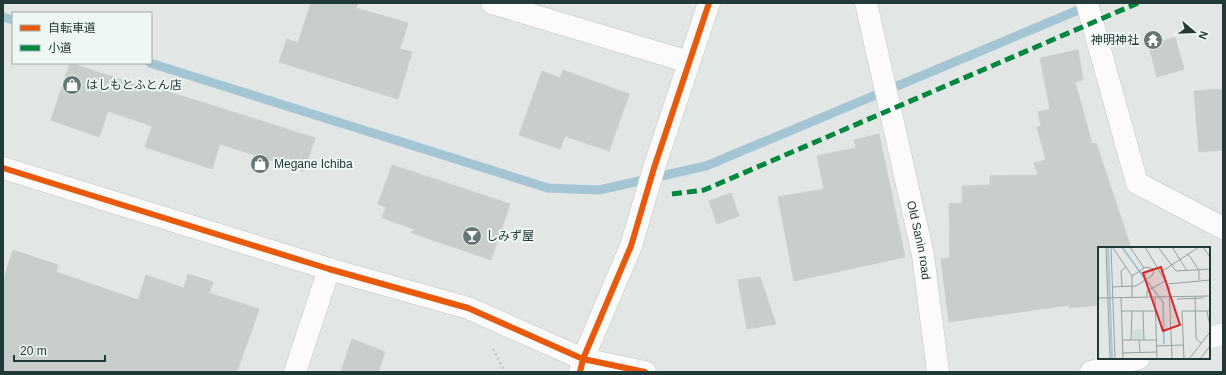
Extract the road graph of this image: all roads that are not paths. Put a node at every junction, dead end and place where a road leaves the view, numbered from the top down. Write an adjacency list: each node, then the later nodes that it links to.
1 (492, 3): 5 (street)
2 (709, 3): 5 (street)
3 (866, 3): 15 (street, Old Sanin road)
4 (1089, 13): 7 (street)
5 (689, 62): 12 (street)
6 (3, 168): 8 (street)
7 (1223, 228)
8 (329, 269): 12 (street); 13 (street)
9 (1223, 334): 10 (street)
10 (1210, 338)
11 (1138, 363): 16 (street)
12 (578, 368): 14 (street)
13 (295, 372)
14 (645, 372)
15 (938, 372)
16 (1091, 372)

